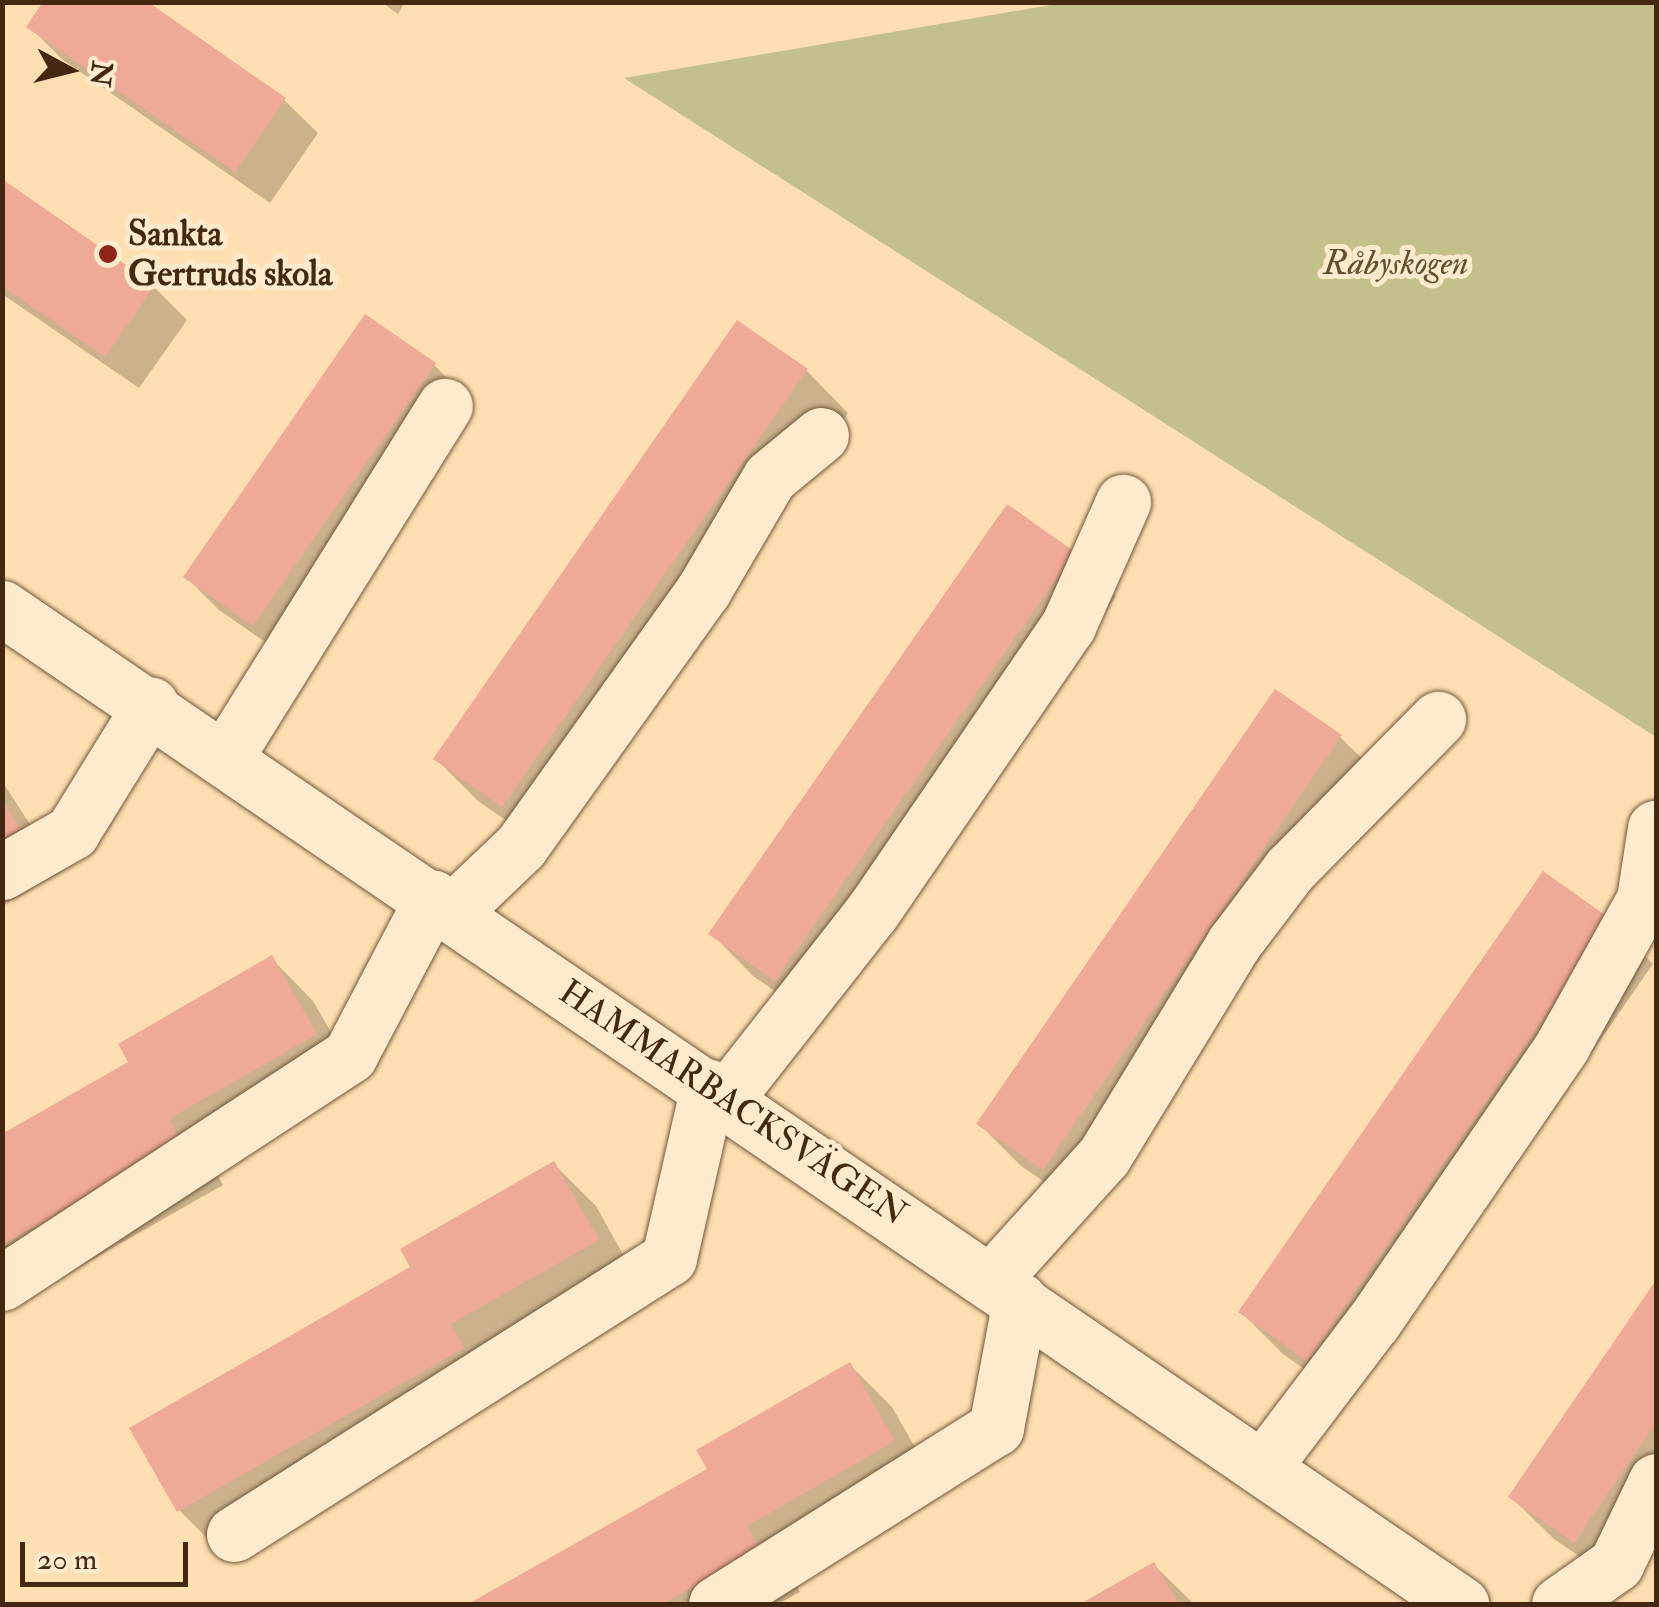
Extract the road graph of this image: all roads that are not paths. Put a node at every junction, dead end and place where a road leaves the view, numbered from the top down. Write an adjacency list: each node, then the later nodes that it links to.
1 (445, 406): 7 (street)
2 (821, 435): 10 (street)
3 (1123, 502): 11 (street)
4 (2, 608): 5 (street, HAMMARBACKSVÄGEN)
5 (151, 704): 7 (street, HAMMARBACKSVÄGEN); 9 (street)
6 (1438, 719): 13 (street)
7 (226, 756): 10 (street, HAMMARBACKSVÄGEN)
8 (1655, 828): 14 (street)
9 (2, 872)
10 (443, 904): 11 (street, HAMMARBACKSVÄGEN); 12 (street)
11 (717, 1092): 13 (street, HAMMARBACKSVÄGEN); 16 (street)
12 (2, 1283)
13 (1006, 1291): 14 (street, HAMMARBACKSVÄGEN); 17 (street)
14 (1263, 1467): 18 (street, HAMMARBACKSVÄGEN)
15 (1656, 1481): 19 (street)
16 (234, 1534)
17 (716, 1604)
18 (1461, 1604)
19 (1560, 1604)

